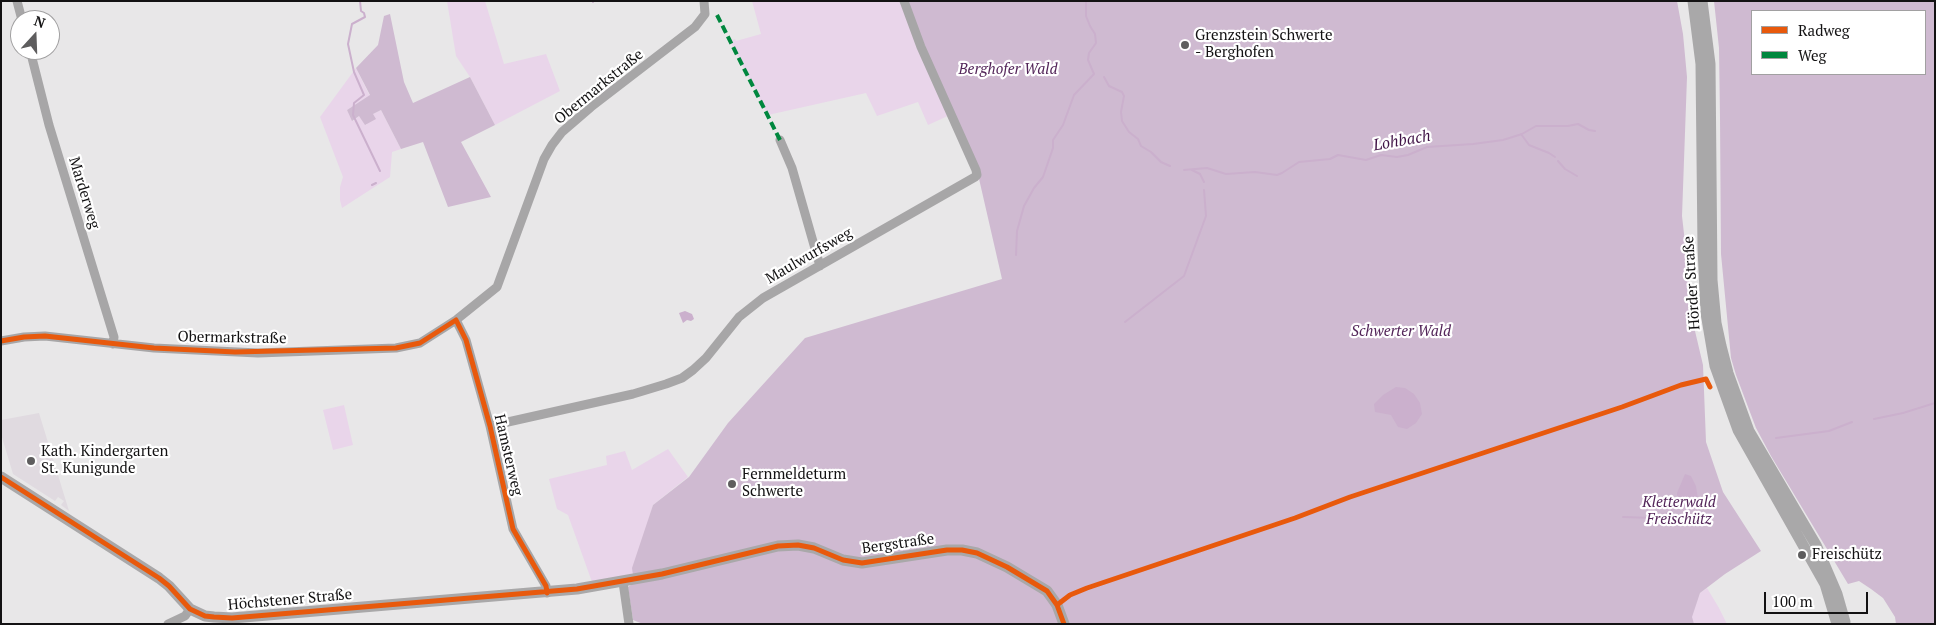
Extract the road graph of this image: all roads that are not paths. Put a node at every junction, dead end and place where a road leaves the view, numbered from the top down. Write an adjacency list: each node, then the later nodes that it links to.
1 (704, 1): 8 (street, Obermarkstraße)
2 (904, 1): 7 (street, Maulwurfsweg)
3 (1693, 1): 19 (main road, Hörder Straße)
4 (1702, 1): 20 (main road, Hörder Straße)
5 (33, 60): 10 (street, Marderweg)
6 (780, 140): 7 (street)
7 (820, 266): 11 (street, Maulwurfsweg)
8 (456, 320): 10 (street, Obermarkstraße); 11 (street, Hamsterweg)
9 (1, 341): 10 (street, Obermarkstraße)
10 (113, 344)
11 (490, 426): 14 (street, Hamsterweg)
12 (1, 477): 15 (main road, Höchstener Straße)
13 (623, 582): 14 (main road, Höchstener Straße); 16 (street); 18 (main road, Bergstraße)
14 (547, 592): 15 (main road, Höchstener Straße)
15 (190, 609): 17 (street)
16 (626, 622)
17 (168, 624)
18 (1064, 624)
19 (1838, 624)
20 (1845, 624)

